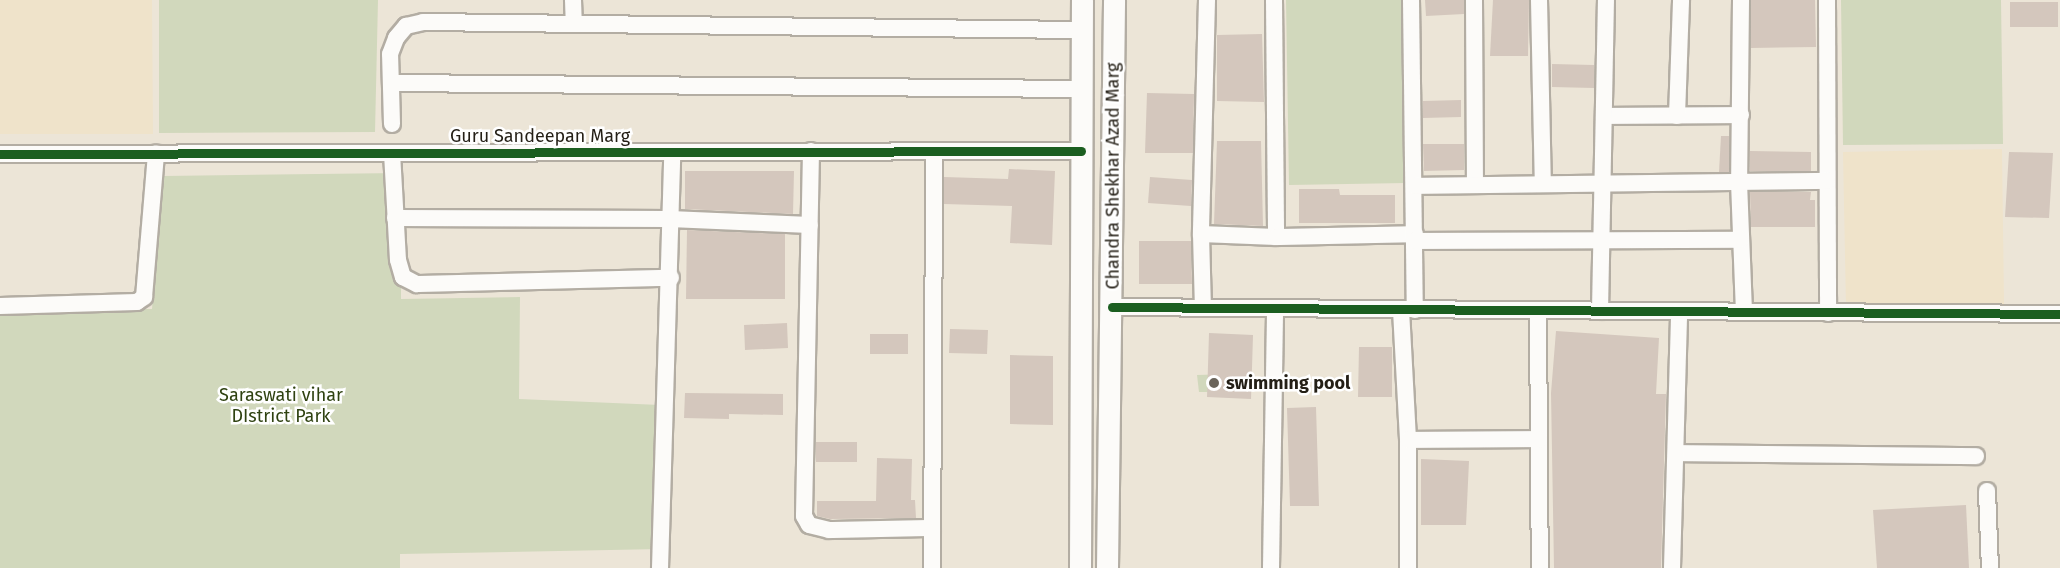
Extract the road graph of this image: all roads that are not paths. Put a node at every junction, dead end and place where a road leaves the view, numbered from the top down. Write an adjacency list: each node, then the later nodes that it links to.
1 (573, 0): 13 (street)
2 (1082, 0): 14 (street, Chandra Shekhar Azad Marg)
3 (1114, 0): 44 (street, Chandra Shekhar Azad Marg)
4 (1207, 0): 37 (street)
5 (1274, 0): 38 (street)
6 (1411, 0): 33 (street)
7 (1474, 0): 32 (street)
8 (1539, 0): 30 (street)
9 (1606, 0): 18 (street)
10 (1681, 0): 19 (street)
11 (1741, 0): 17 (street)
12 (1827, 0): 28 (street)
13 (574, 23): 14 (street); 15 (street)
14 (1082, 30): 16 (street, Chandra Shekhar Azad Marg)
15 (391, 83): 16 (street); 20 (street)
16 (1081, 89): 23 (street, Chandra Shekhar Azad Marg)
17 (1741, 115): 19 (street); 29 (street)
18 (1604, 116): 19 (street); 31 (street)
19 (1677, 116)
20 (392, 124)
21 (811, 151): 22 (street, Guru Sandeepan Marg); 24 (street, Guru Sandeepan Marg); 36 (street)
22 (934, 151): 23 (street, Guru Sandeepan Marg); 59 (street)
23 (1081, 151): 62 (street, Chandra Shekhar Azad Marg)
24 (672, 152): 25 (street, Guru Sandeepan Marg); 35 (street)
25 (393, 153): 27 (street, Guru Sandeepan Marg); 34 (street)
26 (0, 154): 27 (street, Guru Sandeepan Marg)
27 (156, 154): 43 (street)
28 (1827, 181): 29 (street); 52 (street)
29 (1739, 182): 31 (street); 40 (street)
30 (1544, 184): 31 (street); 32 (street)
31 (1603, 184): 41 (street)
32 (1475, 185): 33 (street)
33 (1415, 186): 39 (street)
34 (395, 218): 35 (street); 42 (street)
35 (670, 219): 36 (street); 42 (street)
36 (810, 225): 59 (street)
37 (1201, 234): 38 (street); 45 (street)
38 (1276, 237): 39 (street)
39 (1415, 238): 41 (street); 47 (street)
40 (1741, 240): 41 (street); 51 (street)
41 (1602, 241): 49 (street)
42 (671, 278): 60 (street)
43 (0, 306)
44 (1112, 307): 45 (street); 63 (street, Chandra Shekhar Azad Marg)
45 (1203, 308): 46 (street)
46 (1275, 308): 47 (street); 64 (street)
47 (1408, 310): 48 (street); 54 (street)
48 (1538, 311): 49 (street); 55 (street)
49 (1600, 311): 50 (street)
50 (1679, 312): 51 (street); 56 (street)
51 (1744, 312): 52 (street)
52 (1828, 313): 53 (street)
53 (2060, 314)
54 (1408, 440): 55 (street); 65 (street)
55 (1539, 440): 66 (street)
56 (1676, 453): 57 (street); 67 (street)
57 (1976, 456)
58 (1988, 491): 68 (street)
59 (932, 528): 61 (street)
60 (660, 568)
61 (932, 568)
62 (1080, 568)
63 (1107, 568)
64 (1272, 568)
65 (1408, 568)
66 (1540, 568)
67 (1672, 568)
68 (1990, 568)

